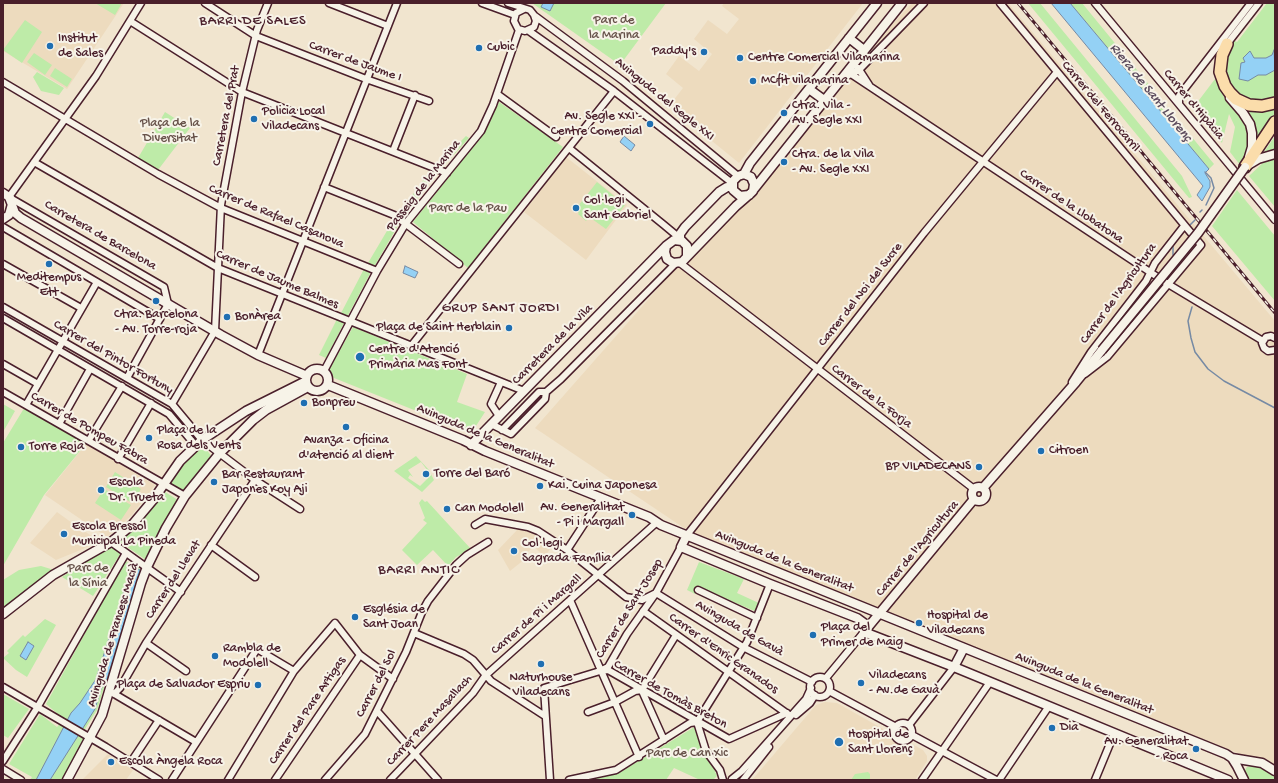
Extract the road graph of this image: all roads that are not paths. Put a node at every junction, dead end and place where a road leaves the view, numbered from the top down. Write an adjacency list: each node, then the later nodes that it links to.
1 (141, 3): 18 (street)
2 (205, 3): 22 (street, Carrer de Jaume I)
3 (268, 3): 22 (street, Carretera del Prat)
4 (329, 3): 19 (street)
5 (397, 3): 19 (street)
6 (482, 3): 16 (street)
7 (508, 3): 15 (street)
8 (877, 3): 23 (street)
9 (902, 3): 25 (street)
10 (924, 3): 26 (street)
11 (1000, 3): 27 (street, Carrer del Ferrocarril)
12 (1095, 3): 32 (street, Carrer d'Hipàcia)
13 (1251, 3): 24 (street)
14 (1259, 3): 24 (street)
15 (524, 9): 16 (street); 17 (street)
16 (515, 15): 20 (street)
17 (535, 16): 21 (street); 54 (street, Avinguda del Segle XXI)
18 (130, 21): 35 (street); 43 (street)
19 (388, 26): 29 (street)
20 (520, 30): 21 (street); 36 (street, Passeig de la Marina)
21 (529, 31): 34 (street, Avinguda del Segle XXI)
22 (256, 36): 29 (street, Carrer de Jaume I); 35 (street, Carretera del Prat)
23 (849, 38): 25 (street); 33 (street)
24 (1224, 43): 37 (street); 41 (highway); 52 (street)
25 (864, 50): 26 (street)
26 (857, 67): 28 (street); 31 (street, Carrer de la Llobatona)
27 (1057, 72): 51 (street, Carrer del Noi del Sucre); 64 (street, Carrer del Ferrocarril)
28 (847, 75): 31 (street, Carrer de la Llobatona); 39 (street)
29 (366, 79): 38 (street, Carrer de Jaume I); 45 (street)
30 (3, 82): 43 (street, Carrer de Rafael Casanova)
31 (870, 86): 51 (street, Carrer de la Llobatona)
32 (1164, 86): 37 (street); 42 (street, Carrer d'Hipàcia)
33 (809, 88): 39 (street); 54 (street)
34 (614, 91): 47 (street); 55 (street, Avinguda del Segle XXI)
35 (242, 92): 45 (street); 59 (street, Carretera del Prat)
36 (497, 94): 46 (street); 53 (street, Passeig de la Marina)
37 (1181, 94): 42 (street)
38 (415, 95): 40 (street, Carrer de Jaume I); 48 (street)
39 (824, 100): 57 (street)
40 (429, 101)
41 (1275, 103)
42 (1179, 104): 62 (street, Carrer d'Hipàcia)
43 (65, 118): 50 (street); 59 (street, Carrer de Rafael Casanova)
44 (1275, 122): 52 (highway)
45 (345, 132): 48 (street); 56 (street)
46 (556, 138)
47 (569, 148): 66 (street); 91 (street)
48 (393, 151): 53 (street)
49 (1275, 154): 52 (street)
50 (34, 162): 58 (street); 75 (street, Carrer de Jaume Balmes)
51 (984, 162): 77 (street, Carrer de la Llobatona); 97 (street, Carrer del Noi del Sucre)
52 (1246, 167): 102 (street, Carrer de l'Agricultura, bridge)
53 (447, 173): 63 (street, Passeig de la Marina)
54 (741, 175): 55 (street); 57 (street)
55 (732, 185): 57 (street); 66 (street)
56 (324, 187): 63 (street); 67 (street)
57 (752, 192): 69 (street)
58 (8, 198): 60 (street, Carretera de Barcelona); 61 (street); 81 (street, Carretera de Barcelona)
59 (221, 208): 67 (street, Carrer de Rafael Casanova); 75 (street, Carretera del Prat)
60 (21, 218): 61 (street); 81 (street, Carretera de Barcelona)
61 (3, 219)
62 (1275, 220)
63 (406, 223): 74 (street); 76 (street, Passeig de la Marina)
64 (1184, 226): 77 (street, Carrer de l'Agricultura); 79 (street, Carrer de l'Agricultura)
65 (3, 227): 78 (street)
66 (679, 240): 68 (street); 69 (street)
67 (303, 241): 76 (street, Carrer de Rafael Casanova); 80 (street)
68 (665, 248): 70 (street); 71 (street, Carretera de la Vila)
69 (687, 256): 72 (street)
70 (667, 259): 71 (street); 72 (street)
71 (652, 262): 106 (street, Carretera de la Vila)
72 (678, 263): 97 (street, Carrer de la Forja); 109 (street, Carretera de la Vila)
73 (3, 264): 83 (street)
74 (459, 264)
75 (218, 268): 80 (street, Carrer de Jaume Balmes); 87 (street, Carretera del Prat)
76 (377, 271): 86 (street, Passeig de la Marina)
77 (1150, 272): 79 (street, Carrer de la Llobatona); 107 (street, Carrer de l'Agricultura)
78 (97, 282): 83 (street); 85 (street)
79 (1168, 284): 90 (street, Carrer de la Llobatona); 102 (street, Carrer de l'Agricultura)
80 (282, 295): 86 (street, Carrer de Jaume Balmes); 94 (street)
81 (168, 304): 85 (street); 87 (street, Carretera de Barcelona)
82 (3, 307): 89 (street, Carrer del Pintor Fortuny)
83 (81, 308): 89 (street)
84 (3, 318): 92 (street, Carrer del Pintor Fortuny)
85 (160, 319): 99 (street)
86 (351, 322): 91 (street, Carrer de Jaume Balmes); 98 (street, Passeig de la Marina)
87 (215, 331): 94 (street, Carretera de Barcelona); 111 (street)
88 (1275, 338): 90 (street)
89 (62, 341): 92 (street); 99 (street, Carrer del Pintor Fortuny)
90 (1263, 341): 93 (street, Carrer de la Llobatona)
91 (411, 346): 101 (street, Carrer de Jaume Balmes)
92 (57, 349): 96 (street, Carrer del Pintor Fortuny); 103 (street)
93 (1275, 350)
94 (258, 355): 100 (street, Carretera de Barcelona)
95 (3, 364): 103 (street)
96 (90, 369): 105 (street, Carrer del Pintor Fortuny); 114 (street)
97 (816, 370): 125 (street, Carrer de la Forja); 132 (street, Carrer del Noi del Sucre)
98 (324, 371): 100 (street); 104 (street)
99 (127, 378): 111 (street, Carrer del Pintor Fortuny)
100 (307, 381): 104 (street); 118 (street); 120 (street, Avinguda de Francesc Macià)
101 (501, 382): 106 (street, Carrer de Jaume Balmes); 113 (street)
102 (1076, 382): 107 (street, Carrer de l'Agricultura)
103 (38, 384): 112 (street)
104 (328, 385): 119 (street, Avinguda de la Generalitat)
105 (122, 386): 110 (street, Carrer del Pintor Fortuny); 117 (street)
106 (524, 391): 113 (street, Carretera de la Vila)
107 (1067, 391): 124 (street, Carrer de l'Agricultura)
108 (3, 392): 112 (street, Carrer de Pompeu Fabra)
109 (546, 392): 116 (street, Carretera de la Vila); 116 (street, Carretera de la Vila)
110 (151, 404): 118 (street, Carrer del Pintor Fortuny); 121 (street)
111 (172, 404): 118 (street, Carrer del Pintor Fortuny)
112 (26, 406): 114 (street, Carrer de Pompeu Fabra)
113 (499, 416): 115 (street, Carretera de la Vila)
114 (58, 424): 117 (street, Carrer de Pompeu Fabra)
115 (491, 424): 116 (street); 119 (street, Carretera de la Vila)
116 (502, 430)
117 (89, 440): 121 (street, Carrer de Pompeu Fabra)
118 (199, 443): 120 (street); 123 (street)
119 (471, 445): 127 (street, Avinguda de la Generalitat)
120 (219, 454): 122 (street); 126 (street, Avinguda de Francesc Macià)
121 (118, 459): 123 (street, Carrer de Pompeu Fabra)
122 (255, 480): 129 (street); 135 (street, Carrer del Llevat)
123 (164, 485): 126 (street, Carrer de Pompeu Fabra); 133 (street)
124 (983, 488): 125 (street); 128 (street)
125 (974, 489): 128 (street)
126 (185, 496): 139 (street, Avinguda de Francesc Macià)
127 (601, 498): 130 (street, Avinguda de la Generalitat); 137 (street)
128 (974, 499): 149 (street, Carrer de l'Agricultura)
129 (300, 509)
130 (656, 523): 132 (street, Avinguda de la Generalitat); 140 (street, Carrer de Pi i Margall)
131 (475, 525): 137 (street)
132 (687, 535): 136 (street); 149 (street, Avinguda de la Generalitat)
133 (111, 542): 138 (street); 148 (street)
134 (488, 542): 152 (street, Carrer del Sol)
135 (211, 545): 141 (street); 144 (street, Carrer del Llevat)
136 (681, 547): 142 (street); 145 (street, Carrer de Sant Josep)
137 (567, 550): 140 (street)
138 (126, 553): 139 (street); 175 (street)
139 (147, 568): 144 (street); 171 (street, Avinguda de Francesc Macià)
140 (599, 575): 145 (street); 146 (street, Carrer de Pi i Margall)
141 (254, 577)
142 (770, 584): 150 (street); 151 (street)
143 (698, 590): 150 (street)
144 (181, 592): 154 (street, Carrer del Llevat)
145 (656, 593): 147 (street, Carrer de Sant Josep); 155 (street, Avinguda de Gavà)
146 (570, 600): 161 (street); 163 (street, Carrer de Pi i Margall)
147 (643, 611): 153 (street, Carrer d'Enric Granados); 161 (street, Carrer de Sant Josep)
148 (3, 614)
149 (880, 614): 151 (street, Carrer de l'Agricultura); 156 (street, Avinguda de la Generalitat)
150 (757, 618): 155 (street)
151 (866, 629): 158 (street); 164 (street)
152 (414, 633): 163 (street); 165 (street, Carrer del Sol)
153 (676, 634): 162 (street, Carrer d'Enric Granados); 169 (street)
154 (146, 643): 159 (street); 171 (street, Carrer del Llevat)
155 (743, 647): 162 (street); 167 (street, Avinguda de Gavà)
156 (964, 648): 158 (street); 192 (street, Avinguda de la Generalitat)
157 (360, 655): 160 (street); 165 (street); 204 (street, Carrer del Pare Artigas)
158 (954, 667): 166 (street); 182 (street)
159 (186, 671)
160 (294, 671): 188 (street); 203 (street)
161 (600, 671): 169 (street, Carrer de Tomàs Breton); 173 (street); 179 (street, Carrer de Sant Josep)
162 (728, 671): 178 (street, Carrer d'Enric Granados); 181 (street)
163 (485, 676): 179 (street); 190 (street, Carrer Pere Masallach)
164 (826, 678): 167 (street); 170 (street)
165 (393, 679): 176 (street, Carrer del Sol)
166 (990, 682): 174 (street); 189 (street)
167 (811, 685): 172 (street); 178 (street)
168 (3, 687): 175 (street)
169 (642, 690): 173 (street); 181 (street, Carrer de Tomàs Breton); 187 (street)
170 (829, 691): 172 (street); 183 (street)
171 (112, 692): 180 (street); 186 (street, Avinguda de Francesc Macià)
172 (816, 695): 211 (street)
173 (615, 702): 177 (street); 191 (street)
174 (1049, 706): 184 (street); 213 (street)
175 (38, 708): 186 (street); 193 (street)
176 (377, 711): 190 (street); 205 (street, Carrer del Sol)
177 (588, 712)
178 (789, 714): 181 (street, Carrer de Tomàs Breton); 210 (street)
179 (546, 716): 208 (street)
180 (159, 720): 188 (street); 194 (street)
181 (697, 722): 187 (street); 210 (street)
182 (909, 725): 183 (street); 185 (street)
183 (896, 726): 185 (street)
184 (1114, 734): 214 (street); 215 (street)
185 (912, 735): 189 (street)
186 (88, 737): 194 (street); 200 (street, Avinguda de Francesc Macià)
187 (664, 740): 191 (street)
188 (196, 742): 202 (street)
189 (942, 751): 212 (street); 213 (street)
190 (415, 754): 206 (street, Carrer Pere Masallach); 207 (street)
191 (639, 756): 209 (street)
192 (1232, 758): 195 (street, Avinguda de la Generalitat); 198 (street)
193 (3, 761)
194 (131, 762): 201 (street)
195 (1253, 762): 197 (street, Avinguda de la Generalitat); 198 (street)
196 (3, 769): 199 (street)
197 (1275, 771)
198 (1242, 778)
199 (18, 779)
200 (67, 780)
201 (159, 780)
202 (172, 780)
203 (228, 780)
204 (275, 780)
205 (325, 780)
206 (390, 780)
207 (438, 780)
208 (550, 780)
209 (569, 780)
210 (729, 780)
211 (742, 780)
212 (922, 780)
213 (997, 780)
214 (1095, 780)
215 (1228, 780)

